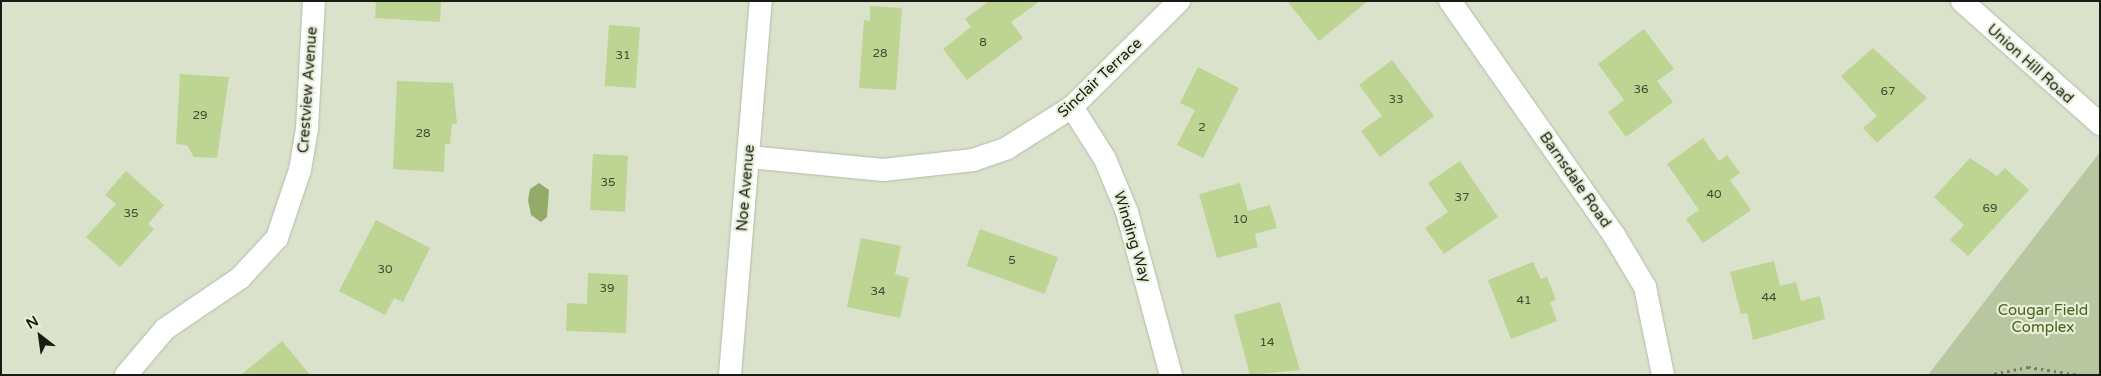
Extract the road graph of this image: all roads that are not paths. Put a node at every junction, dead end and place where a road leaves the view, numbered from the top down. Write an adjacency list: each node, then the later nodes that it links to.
1 (314, 1): 9 (street, Crestview Avenue)
2 (761, 1): 8 (street, Noe Avenue)
3 (1179, 1): 6 (street, Sinclair Terrace)
4 (1450, 1): 12 (street, Barnsdale Road)
5 (1962, 1): 7 (street, Union Hill Road)
6 (1072, 107): 8 (street, Sinclair Terrace); 11 (street, Winding Way)
7 (2100, 124)
8 (749, 157): 10 (street, Noe Avenue)
9 (126, 375)
10 (730, 375)
11 (1172, 375)
12 (1663, 375)

